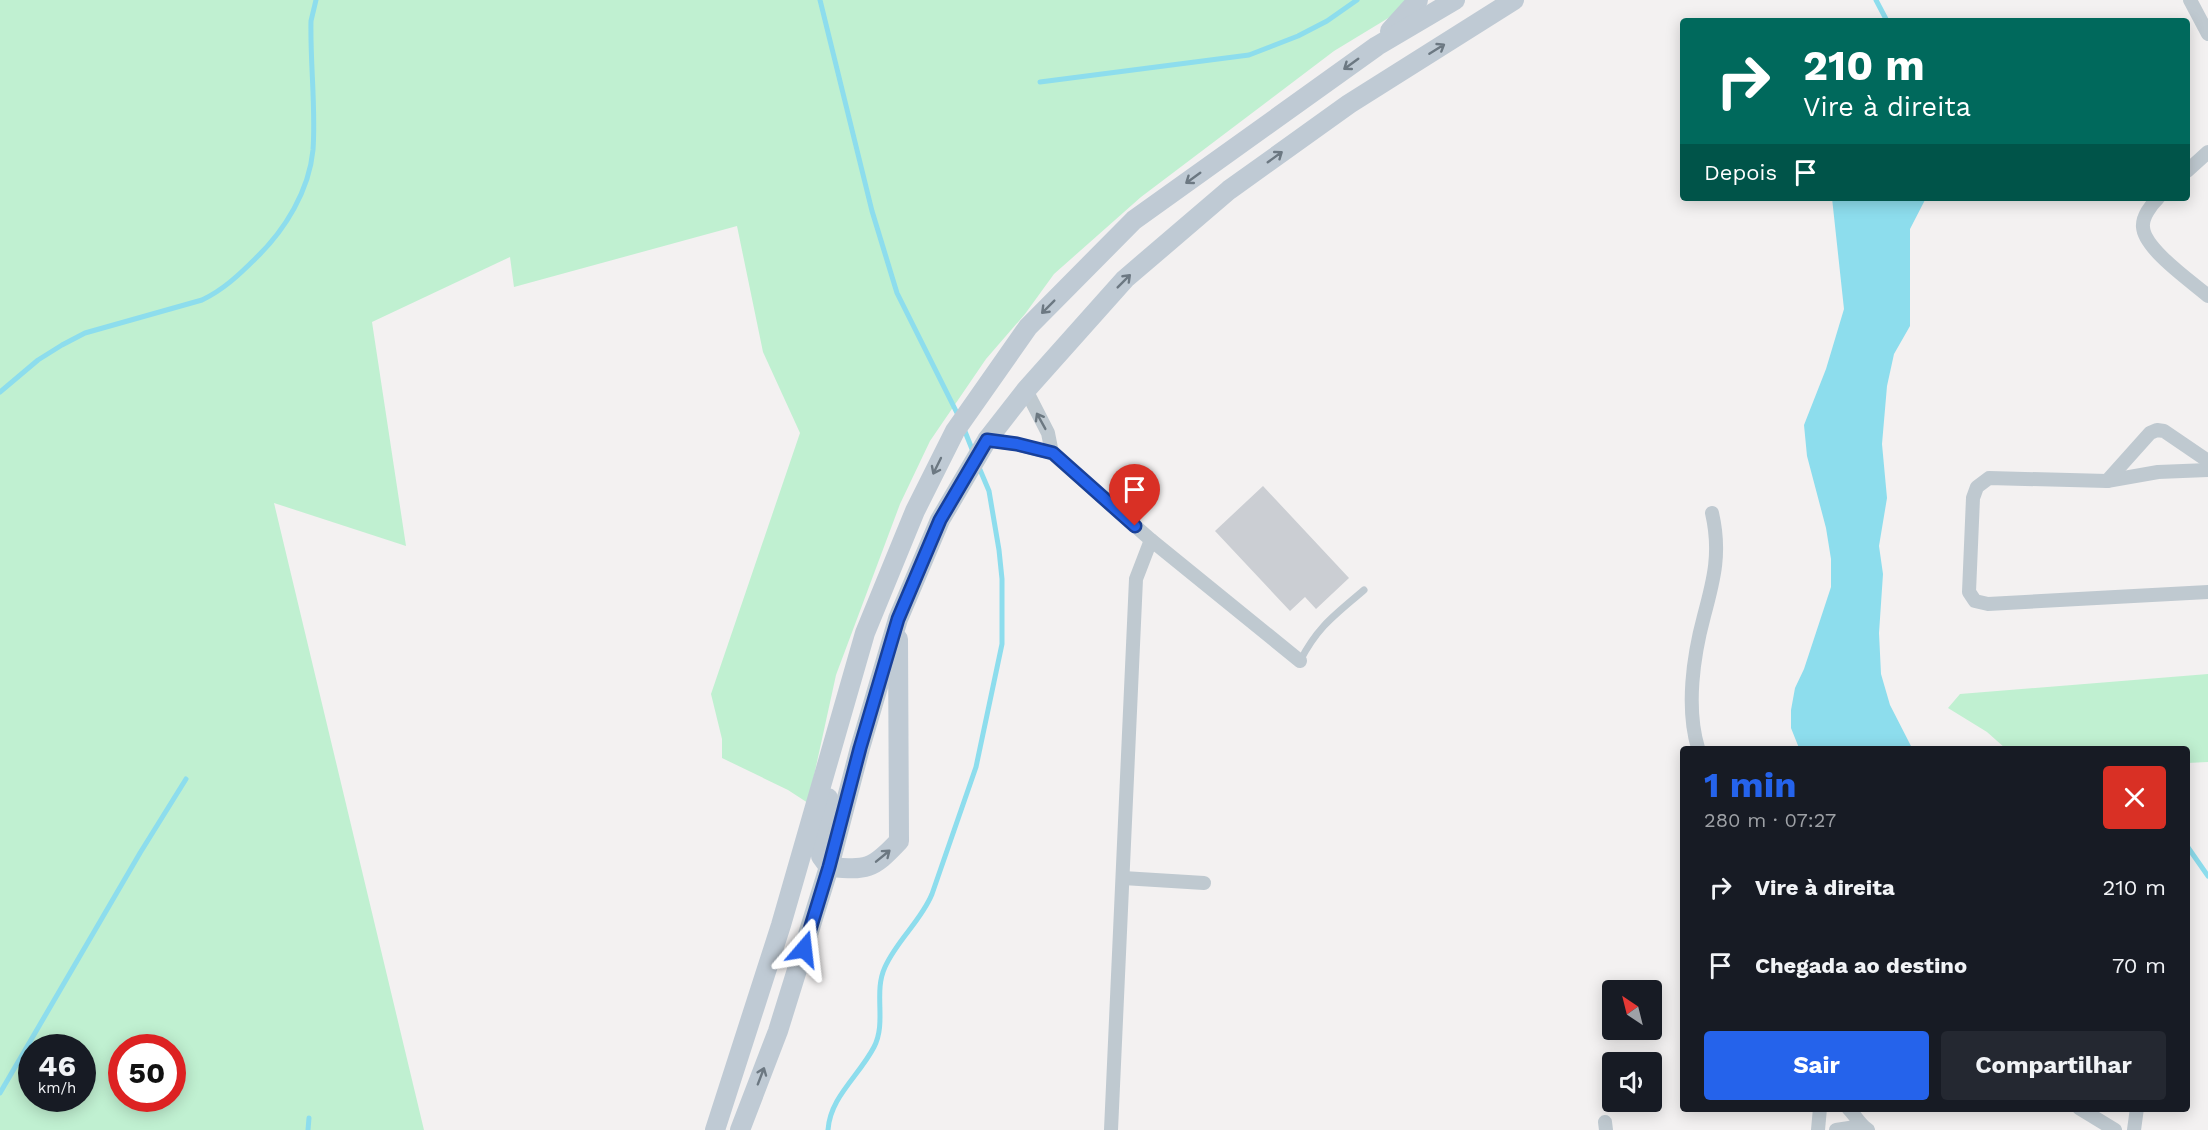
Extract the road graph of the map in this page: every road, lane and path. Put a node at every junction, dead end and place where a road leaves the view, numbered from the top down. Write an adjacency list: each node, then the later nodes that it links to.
1 (1418, 0): 6 (main road)
2 (1455, 0): 6 (main road)
3 (2190, 0): 5 (street)
4 (1511, 1): 11 (main road, one-way to 4)
5 (2208, 34)
6 (1377, 46): 23 (main road, one-way to 23)
7 (2208, 152): 8 (street)
8 (2190, 168)
9 (2156, 201): 10 (street)
10 (2208, 296)
11 (1026, 390): 12 (main road); 13 (street, one-way to 11)
12 (987, 440): 13 (street); 21 (main road)
13 (1053, 453): 18 (street)
14 (2208, 461): 16 (street)
15 (2208, 470): 16 (street)
16 (2107, 481): 20 (street)
17 (1712, 513): 24 (street)
18 (1151, 540): 22 (street); 26 (street)
19 (1364, 590): 22 (lane)
20 (2208, 592)
21 (898, 619): 25 (main road); 25 (main road, one-way to 21)
22 (1300, 662)
23 (835, 741): 25 (main road); 33 (main road)
24 (1698, 746)
25 (829, 867): 34 (main road, one-way to 25)
26 (1123, 878): 27 (street); 35 (street)
27 (1204, 884)
28 (1820, 1112): 36 (street)
29 (1852, 1112): 32 (street)
30 (2086, 1112): 38 (street)
31 (2136, 1112): 39 (street)
32 (1865, 1128): 37 (street)
33 (715, 1130)
34 (740, 1130)
35 (1111, 1130)
36 (1818, 1130)
37 (1836, 1130)
38 (2115, 1130)
39 (2134, 1130)

